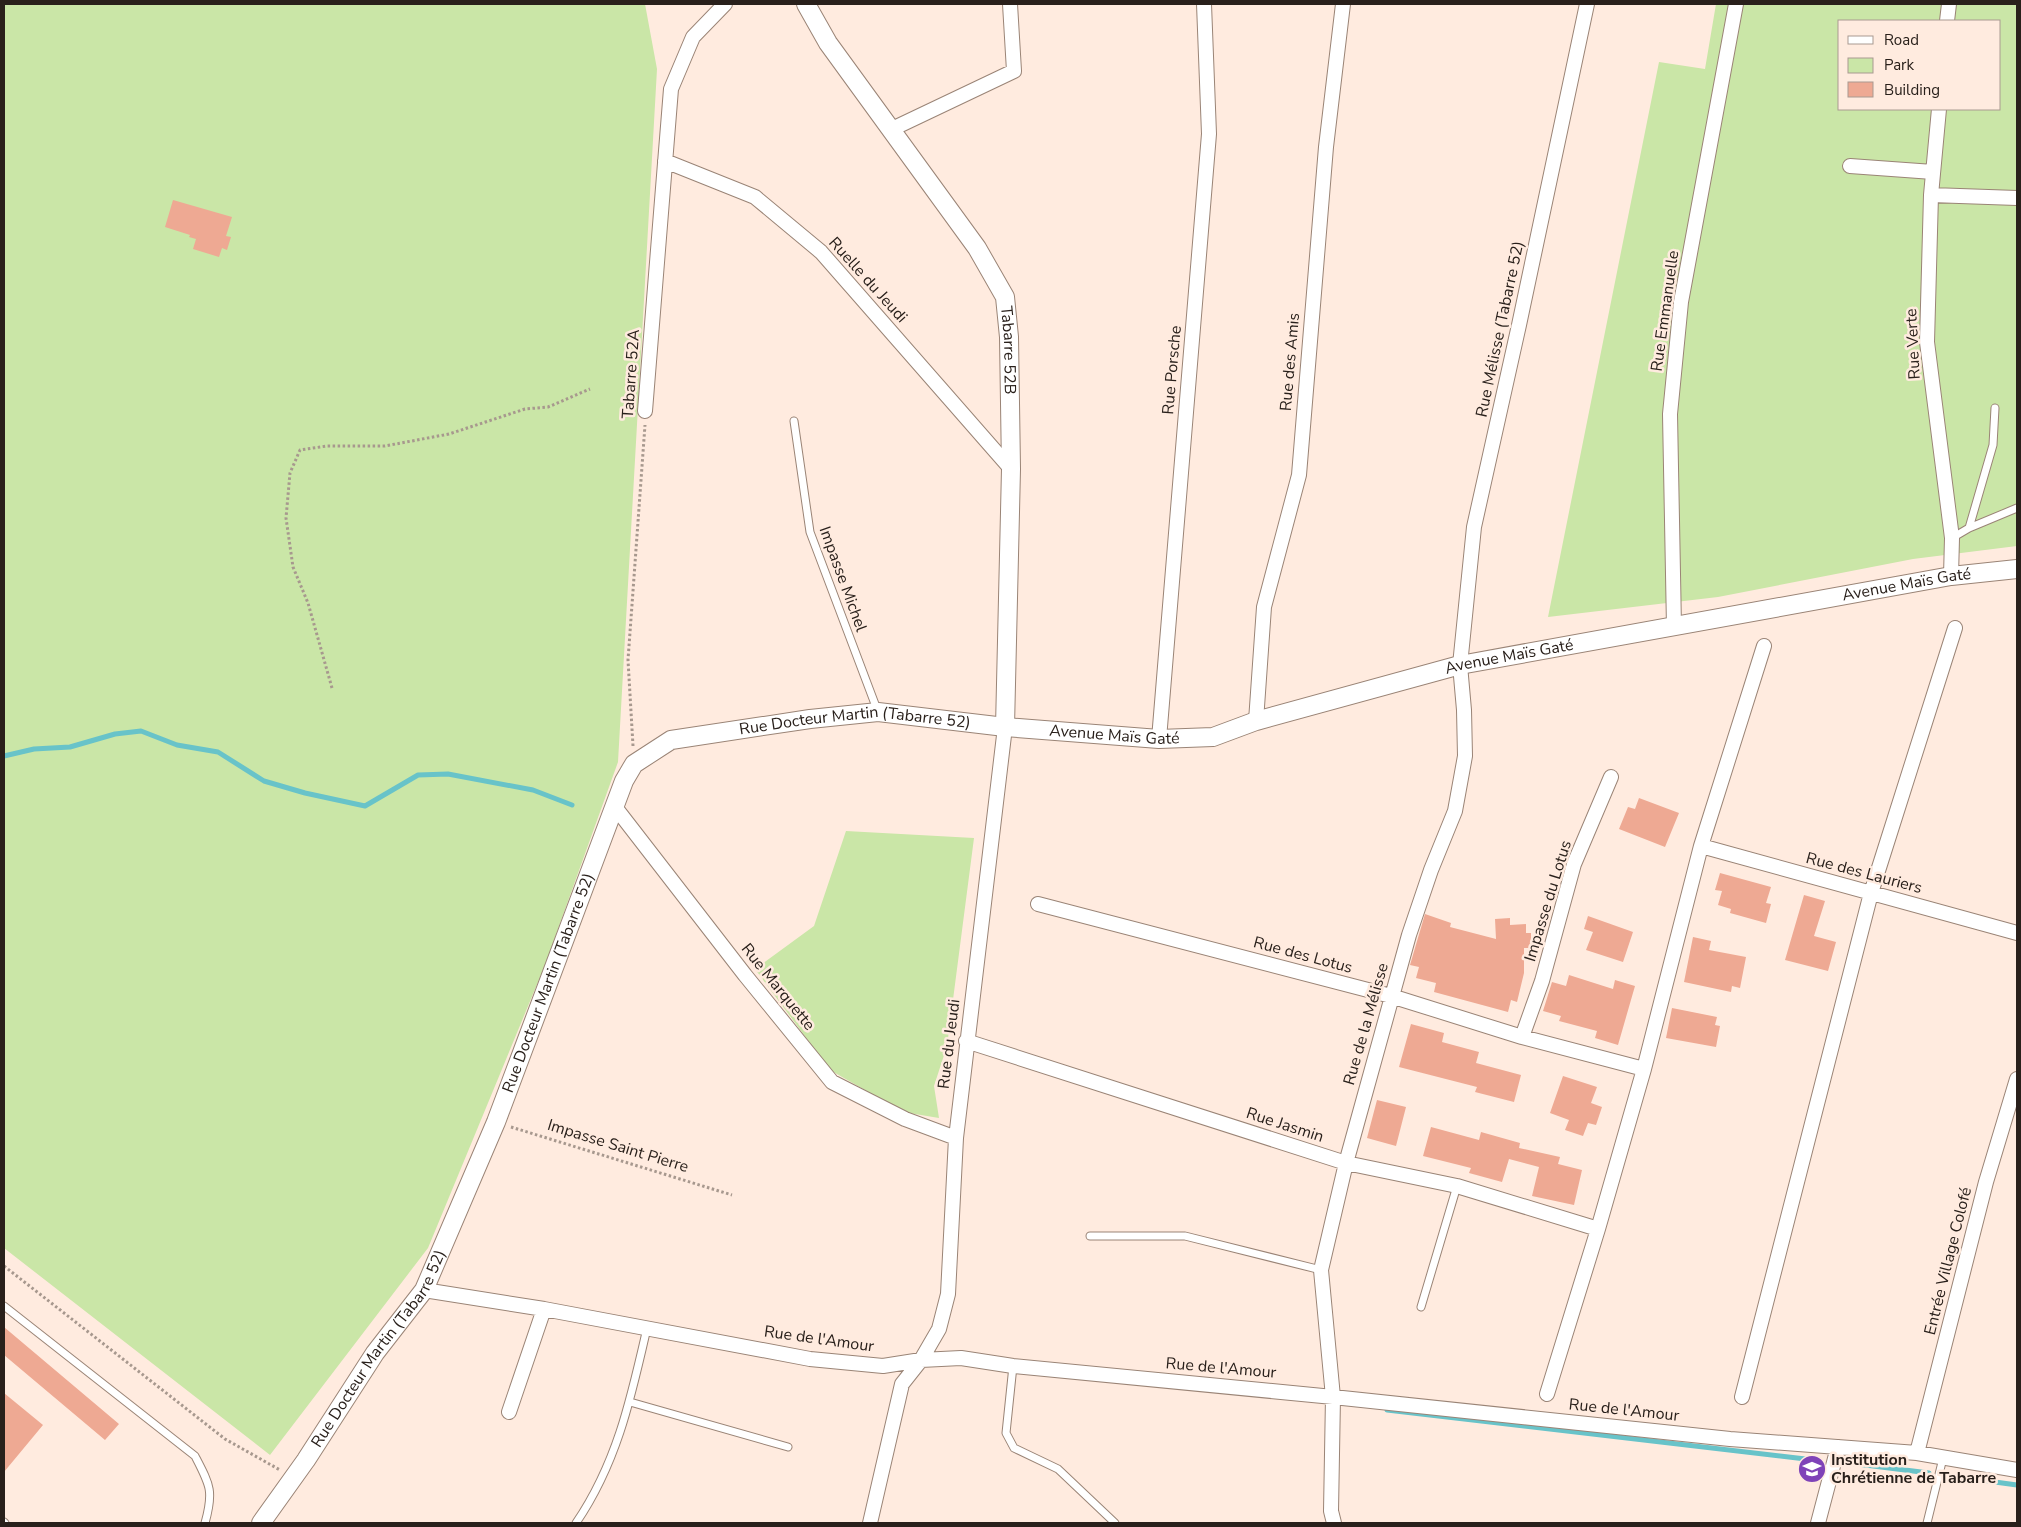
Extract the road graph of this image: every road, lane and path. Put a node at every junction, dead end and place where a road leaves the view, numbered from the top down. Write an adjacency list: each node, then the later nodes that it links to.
1 (726, 4): 12 (street, Tabarre 52A)
2 (806, 4): 11 (street, Tabarre 52B)
3 (1010, 4): 11 (street)
4 (1204, 4): 35 (street, Rue Porsche)
5 (1343, 4): 33 (street, Rue des Amis)
6 (1587, 4): 30 (street, Rue Mélisse (Tabarre 52))
7 (1736, 4): 27 (street, Rue Emmanuelle)
8 (1949, 4): 9 (street)
9 (1947, 20)
10 (1939, 110): 14 (street, Rue Verte)
11 (892, 129): 21 (street, Tabarre 52B)
12 (664, 160): 19 (street, Tabarre 52A); 21 (street, Ruelle du Jeudi)
13 (1850, 166): 14 (street)
14 (1933, 172): 15 (street, Rue Verte)
15 (1931, 195): 16 (street); 24 (street, Rue Verte)
16 (2017, 198)
17 (590, 389): 31 (path)
18 (1995, 408): 23 (lane)
19 (645, 411): 36 (path, Tabarre 52A)
20 (794, 421): 32 (lane, Impasse Michel)
21 (1011, 469): 34 (street, Tabarre 52B)
22 (2017, 508): 23 (lane)
23 (1969, 528): 24 (lane)
24 (1952, 538): 26 (street, Rue Verte)
25 (2017, 569): 26 (street, Avenue Maïs Gaté)
26 (1951, 576): 27 (street, Avenue Maïs Gaté)
27 (1674, 627): 30 (street, Avenue Maïs Gaté)
28 (1955, 628): 40 (street)
29 (1764, 646): 39 (street)
30 (1460, 665): 33 (street, Avenue Maïs Gaté); 43 (street, Rue de la Mélisse)
31 (332, 688)
32 (878, 712): 34 (street, Rue Docteur Martin (Tabarre 52)); 36 (street, Rue Docteur Martin (Tabarre 52))
33 (1256, 720): 35 (street, Avenue Maïs Gaté)
34 (1005, 727): 35 (street, Avenue Maïs Gaté); 45 (street, Rue du Jeudi)
35 (1159, 739)
36 (634, 764): 38 (street, Rue Docteur Martin (Tabarre 52))
37 (1611, 777): 44 (street, Impasse du Lotus)
38 (615, 806): 48 (street, Rue Docteur Martin (Tabarre 52)); 49 (street, Rue Marquette)
39 (1701, 846): 40 (street, Rue des Lauriers); 46 (street)
40 (1870, 893): 42 (street, Rue des Lauriers); 66 (street)
41 (1038, 904): 43 (street, Rue des Lotus)
42 (2017, 933)
43 (1391, 996): 44 (street, Rue des Lotus); 50 (street, Rue de la Mélisse)
44 (1522, 1036): 46 (street, Rue des Lotus)
45 (966, 1041): 49 (street, Rue du Jeudi); 50 (street, Rue Jasmin)
46 (1644, 1069): 53 (street)
47 (2017, 1079): 71 (street, Entrée Village Colofé)
48 (496, 1122): 52 (path, Impasse Saint Pierre); 57 (street, Rue Docteur Martin (Tabarre 52))
49 (956, 1138): 62 (street, Rue du Jeudi)
50 (1346, 1163): 51 (street, Rue Jasmin); 56 (street, Rue de la Mélisse)
51 (1457, 1186): 53 (street, Rue Jasmin); 59 (lane)
52 (732, 1194)
53 (1598, 1229): 64 (street)
54 (1090, 1236): 56 (lane)
55 (4, 1266): 74 (path)
56 (1321, 1270): 65 (street, Rue de la Mélisse)
57 (424, 1290): 60 (street, Rue de l'Amour); 74 (street, Rue Docteur Martin (Tabarre 52))
58 (4, 1306): 75 (lane)
59 (1421, 1307)
60 (544, 1309): 61 (street, Rue de l'Amour); 68 (street)
61 (647, 1328): 62 (street, Rue de l'Amour); 67 (lane)
62 (921, 1360): 63 (street, Rue de l'Amour); 78 (street, Rue du Jeudi)
63 (1013, 1366): 65 (street, Rue de l'Amour); 79 (lane)
64 (1547, 1394)
65 (1334, 1397): 70 (street, Rue de l'Amour); 80 (street, Rue de la Mélisse)
66 (1742, 1398)
67 (630, 1402): 69 (lane); 77 (lane)
68 (509, 1412)
69 (788, 1447)
70 (1838, 1447): 71 (street, Rue de l'Amour); 81 (street)
71 (1916, 1453): 72 (street, Rue de l'Amour)
72 (1943, 1458): 73 (street, Rue de l'Amour); 82 (lane)
73 (2017, 1470)
74 (294, 1478): 76 (street, Rue Docteur Martin (Tabarre 52))
75 (205, 1523)
76 (261, 1523)
77 (576, 1523)
78 (870, 1523)
79 (1115, 1523)
80 (1334, 1523)
81 (1818, 1523)
82 (1927, 1523)

